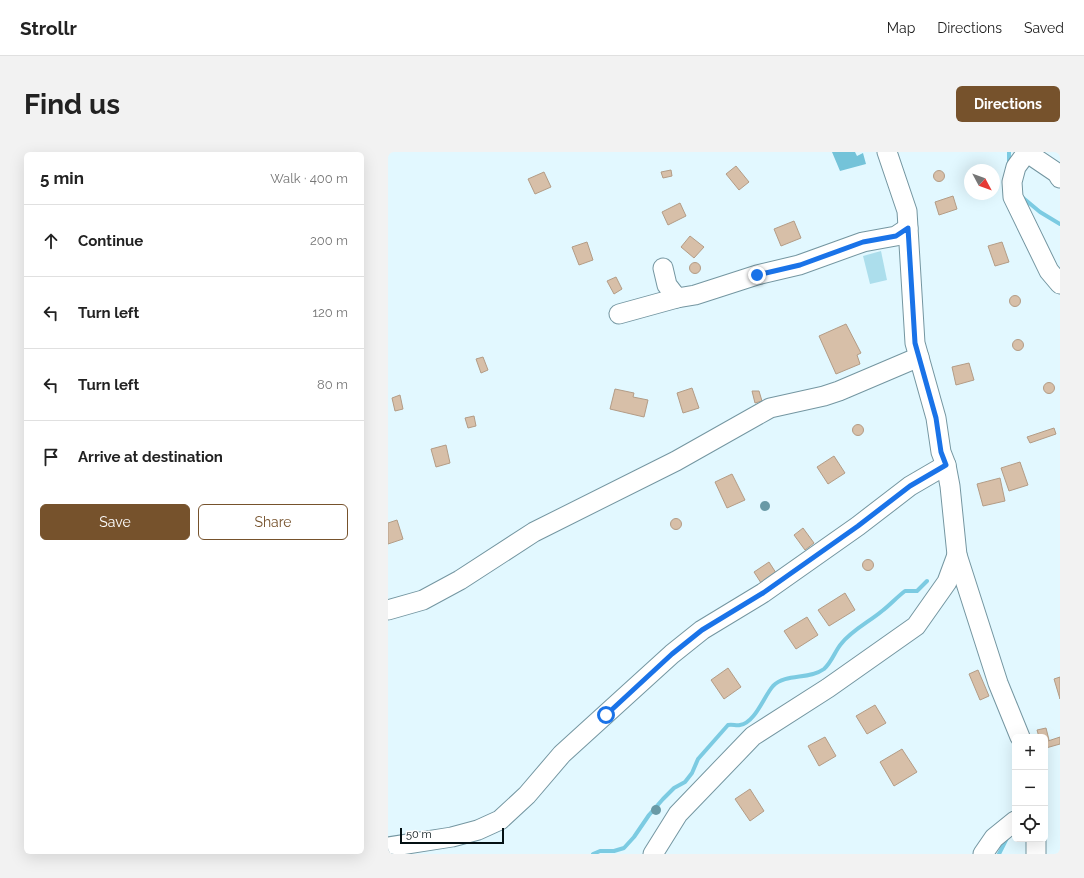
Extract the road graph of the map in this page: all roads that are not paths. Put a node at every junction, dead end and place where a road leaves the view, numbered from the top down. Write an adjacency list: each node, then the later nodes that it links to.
1 (888, 152): 4 (street)
2 (1026, 152): 3 (street); 6 (street)
3 (1060, 178)
4 (908, 228): 7 (street); 9 (street)
5 (663, 268): 7 (street)
6 (1060, 284)
7 (676, 298): 8 (street)
8 (619, 314)
9 (919, 357): 10 (street); 12 (street)
10 (946, 465): 11 (street); 16 (street)
11 (957, 555): 13 (street); 17 (street)
12 (388, 610)
13 (1019, 734)
14 (1012, 823): 18 (street)
15 (1036, 842): 19 (street)
16 (388, 847)
17 (653, 854)
18 (983, 854)
19 (1036, 854)

